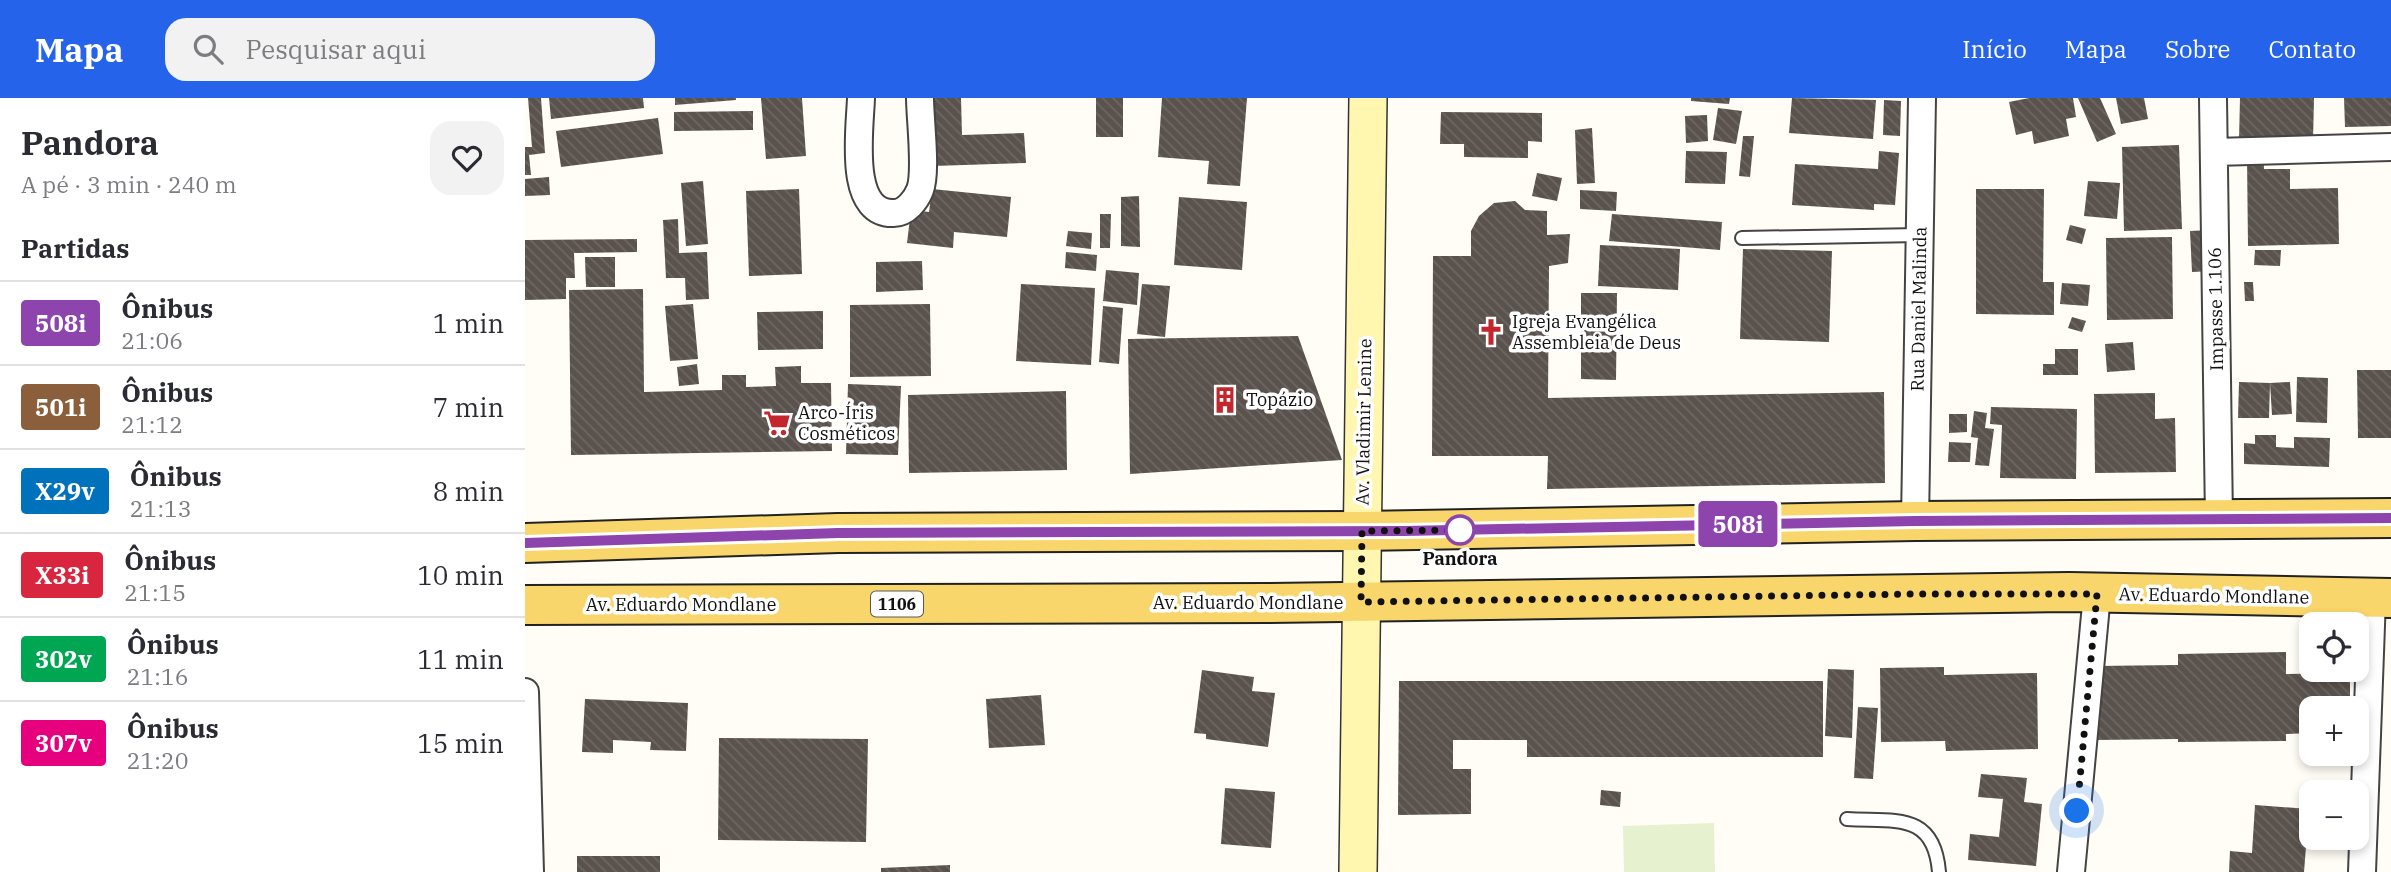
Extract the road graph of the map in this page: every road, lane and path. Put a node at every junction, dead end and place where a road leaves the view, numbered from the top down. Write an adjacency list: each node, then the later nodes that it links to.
1 (861, 98): 2 (street)
2 (920, 98)
3 (1368, 98): 13 (main road, Av. Vladimir Lenine)
4 (1922, 98): 8 (street, Rua Daniel Malinda)
5 (2213, 98): 7 (street, Impasse 1.106)
6 (2391, 147): 7 (street)
7 (2214, 152): 11 (street, Impasse 1.106)
8 (1920, 235): 9 (lane); 12 (street, Rua Daniel Malinda)
9 (1742, 238)
10 (2391, 518): 11 (main road)
11 (2220, 520): 12 (main road)
12 (1915, 521): 13 (main road)
13 (1362, 531): 14 (main road); 17 (main road, Av. Vladimir Lenine)
14 (525, 543)
15 (2097, 594): 16 (main road, Av. Eduardo Mondlane / 1106); 17 (main road, Av. Eduardo Mondlane / 1106); 24 (street)
16 (2381, 598): 25 (street)
17 (1361, 602): 18 (main road, Av. Eduardo Mondlane / 1106); 22 (main road, Av. Vladimir Lenine)
18 (525, 605)
19 (525, 692): 21 (street)
20 (1847, 819): 23 (lane)
21 (530, 872)
22 (1358, 872)
23 (1939, 872)
24 (2071, 872)
25 (2362, 872)

